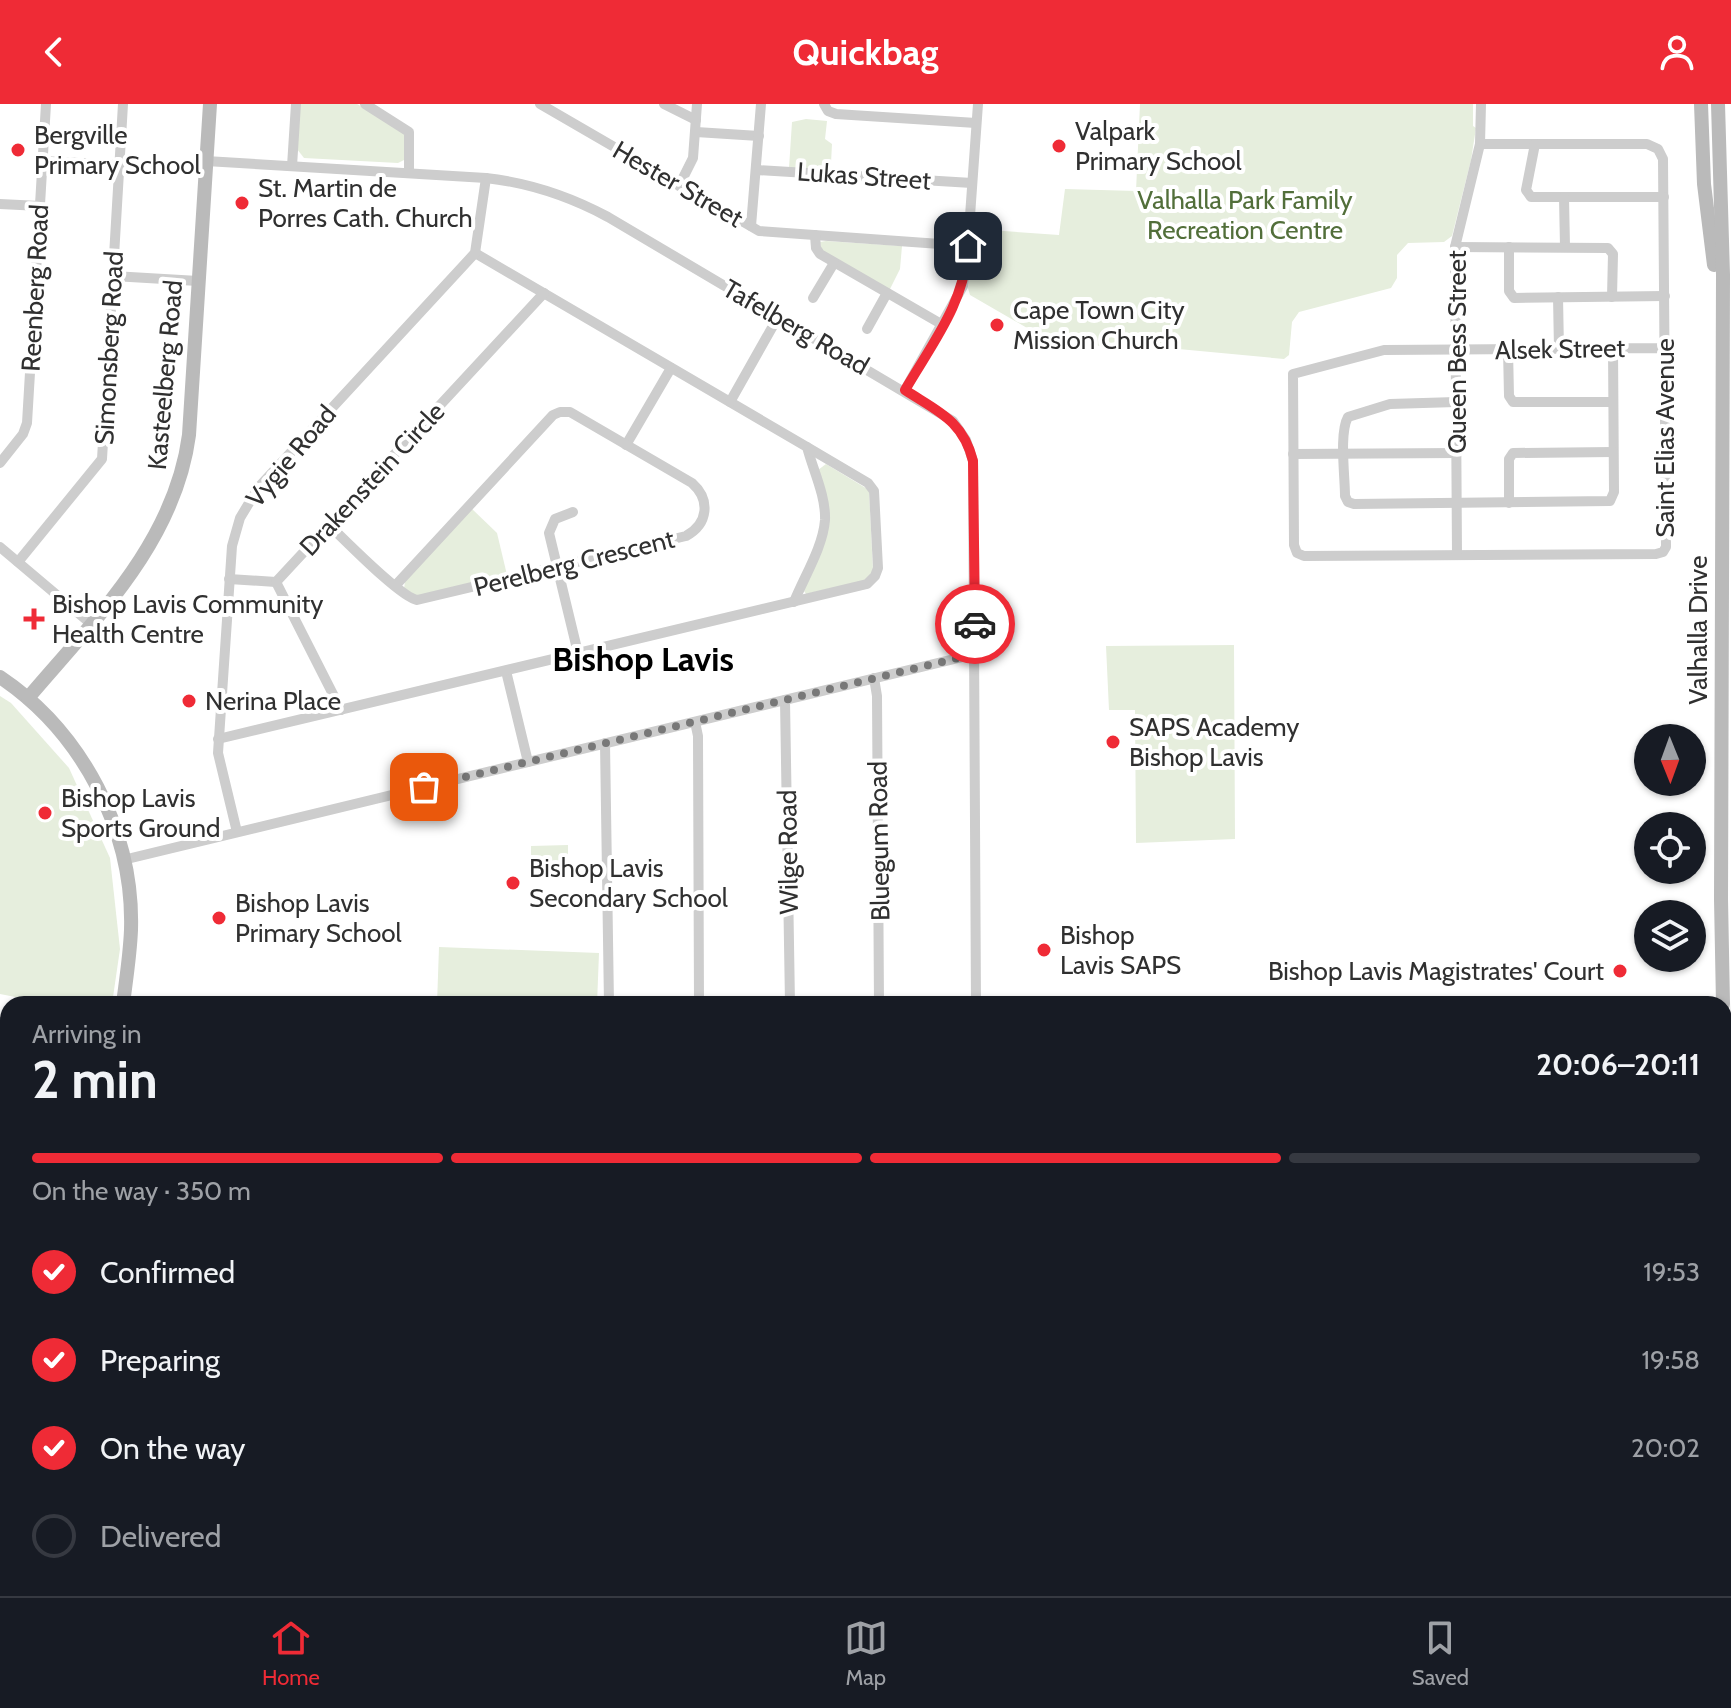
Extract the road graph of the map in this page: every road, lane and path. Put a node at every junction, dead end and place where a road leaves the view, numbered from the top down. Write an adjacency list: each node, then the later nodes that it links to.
1 (46, 104): 20 (street, Reenberg Road)
2 (123, 104): 22 (street, Simonsberg Road)
3 (210, 104): 21 (main road, Kasteelberg Road)
4 (296, 104): 23 (street)
5 (365, 104): 25 (street)
6 (540, 104): 28 (street, Hester Street)
7 (664, 104): 16 (street)
8 (697, 104): 16 (street)
9 (761, 104): 17 (street)
10 (824, 104): 15 (street)
11 (978, 104): 15 (street)
12 (1481, 104): 18 (street, Queen Bess Street)
13 (1701, 104): 49 (main road, Valhalla Drive)
14 (1718, 104): 49 (main road, Valhalla Drive)
15 (976, 123): 27 (street)
16 (696, 126): 17 (street); 28 (street)
17 (759, 136): 24 (street)
18 (1480, 144): 19 (street, Saint Elias Avenue); 36 (street, Queen Bess Street)
19 (1535, 144): 29 (street); 30 (street, Saint Elias Avenue)
20 (43, 161): 22 (street); 32 (street, Reenberg Road)
21 (206, 161): 23 (street, Tafelberg Road); 42 (main road, Kasteelberg Road)
22 (119, 165): 41 (street, Simonsberg Road)
23 (292, 166): 25 (street, Tafelberg Road)
24 (756, 170): 27 (street, Lukas Street); 33 (street)
25 (409, 173): 26 (street, Tafelberg Road)
26 (486, 178): 39 (street); 50 (street, Tafelberg Road)
27 (972, 183): 35 (street)
28 (679, 186): 33 (street, Hester Street)
29 (1564, 197): 30 (street); 38 (street)
30 (1664, 197): 45 (street, Saint Elias Avenue)
31 (0, 204): 32 (street)
32 (40, 206): 70 (street, Reenberg Road)
33 (751, 226): 34 (street, Hester Street)
34 (815, 235): 35 (street, Hester Street); 40 (street)
35 (968, 246): 51 (street)
36 (1455, 247): 37 (street); 57 (street, Queen Bess Street)
37 (1509, 247): 38 (street); 46 (street)
38 (1565, 247): 47 (street)
39 (475, 253): 43 (street); 79 (street, Vygie Road)
40 (834, 263): 44 (street); 48 (street)
41 (113, 276): 42 (street); 77 (street, Simonsberg Road)
42 (198, 281): 83 (main road, Kasteelberg Road)
43 (544, 293): 58 (street); 74 (street, Drakenstein Circle)
44 (887, 293): 51 (street); 52 (street)
45 (1665, 296): 47 (street); 54 (street, Saint Elias Avenue)
46 (1558, 297): 47 (street); 56 (street)
47 (1612, 297)
48 (813, 298)
49 (1721, 304): 93 (main road, Valhalla Drive)
50 (778, 317): 60 (street, Tafelberg Road); 61 (street)
51 (943, 325): 60 (street)
52 (867, 329)
53 (1613, 348): 54 (street, Alsek Street); 56 (street, Alsek Street); 63 (street)
54 (1665, 348): 76 (street, Saint Elias Avenue)
55 (1508, 349): 56 (street, Alsek Street); 57 (street, Alsek Street); 63 (street)
56 (1559, 349)
57 (1456, 350): 59 (street, Alsek Street); 62 (street, Queen Bess Street)
58 (671, 368): 61 (street); 64 (street)
59 (1293, 374): 68 (street, Saint Elias Avenue)
60 (905, 390): 85 (street, Tafelberg Road)
61 (730, 402): 65 (street)
62 (1456, 402): 67 (street, Queen Bess Street); 69 (street)
63 (1613, 402): 66 (street)
64 (626, 445): 78 (street, Perelberg Crescent); 81 (street, Perelberg Crescent)
65 (807, 447): 82 (street); 82 (street)
66 (1613, 452): 72 (street); 72 (street)
67 (1457, 453): 69 (street); 71 (street, Queen Bess Street)
68 (1293, 454): 69 (street); 76 (street, Saint Elias Avenue)
69 (1345, 454): 71 (street)
70 (2, 455)
71 (1457, 503): 72 (street); 76 (street, Queen Bess Street)
72 (1509, 503)
73 (573, 512): 78 (street)
74 (329, 525): 80 (street, Drakenstein Circle); 81 (street)
75 (0, 547): 77 (street)
76 (1457, 555)
77 (18, 562): 83 (street)
78 (558, 567): 81 (street, Perelberg Crescent); 84 (street)
79 (229, 579): 80 (street); 94 (street, Vygie Road)
80 (276, 582): 91 (street)
81 (395, 586)
82 (794, 602): 84 (street)
83 (90, 623): 89 (main road, Kasteelberg Road)
84 (578, 653): 86 (street)
85 (975, 654): 88 (street); 104 (street, Tafelberg Road)
86 (506, 671): 91 (street); 96 (street)
87 (0, 677): 89 (main road)
88 (874, 678): 90 (street); 103 (street, Bluegum Road)
89 (28, 698): 98 (main road)
90 (785, 700): 92 (street); 102 (street, Wilge Road)
91 (341, 710): 94 (street)
92 (695, 722): 95 (street); 101 (street)
93 (1726, 727): 105 (main road, Valhalla Drive)
94 (218, 739): 97 (street, Vygie Road)
95 (605, 743): 96 (street); 100 (street)
96 (528, 762): 97 (street)
97 (237, 832): 98 (street)
98 (123, 860): 99 (main road)
99 (124, 996)
100 (609, 996)
101 (699, 996)
102 (790, 996)
103 (879, 996)
104 (976, 996)
105 (1724, 996)

